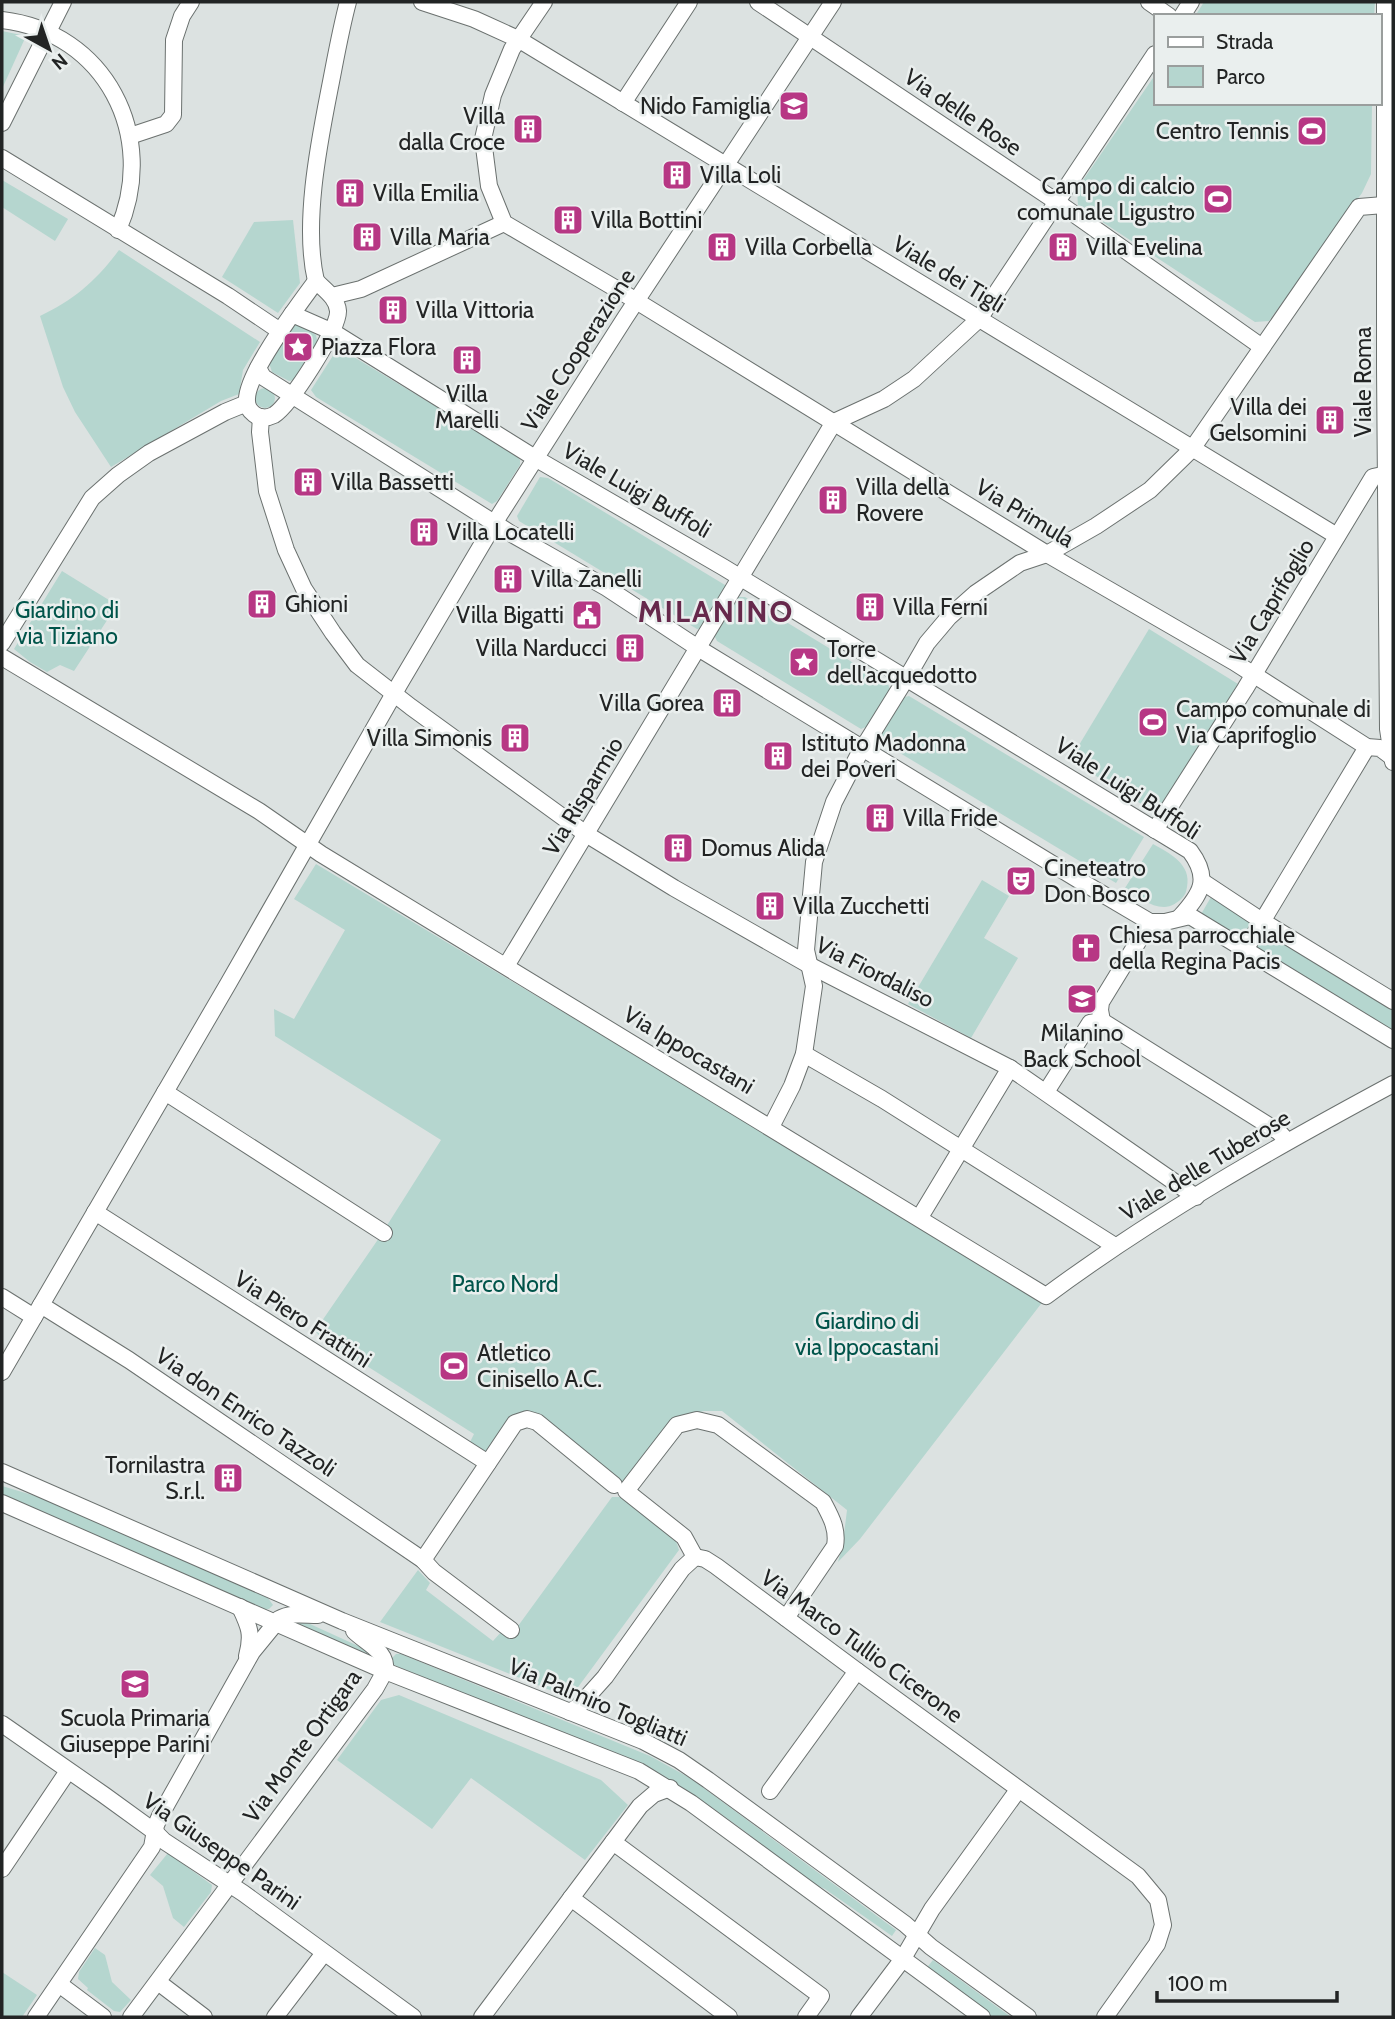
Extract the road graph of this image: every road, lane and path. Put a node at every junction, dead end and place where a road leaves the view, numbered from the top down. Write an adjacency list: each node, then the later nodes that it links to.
1 (62, 2): 13 (street)
2 (191, 2): 19 (street)
3 (348, 2): 26 (street)
4 (422, 2): 15 (street, Viale dei Tigli)
5 (544, 2): 15 (street)
6 (689, 2): 17 (street)
7 (758, 2): 14 (street, Via delle Rose)
8 (833, 2): 14 (street, Viale Cooperazione)
9 (1150, 2): 11 (street)
10 (1385, 2): 23 (street, Viale Roma)
11 (1166, 14)
12 (2, 20): 13 (street)
13 (47, 32): 18 (street); 19 (street)
14 (810, 36): 21 (street, Viale Cooperazione); 22 (street, Via delle Rose)
15 (518, 39): 17 (street, Viale dei Tigli); 24 (street)
16 (1154, 56): 22 (street)
17 (623, 103): 21 (street, Viale dei Tigli)
18 (2, 123)
19 (130, 136): 25 (street)
20 (2, 158): 25 (street)
21 (725, 165): 28 (street, Viale Cooperazione); 30 (street, Viale dei Tigli)
22 (1057, 202): 30 (street); 33 (street, Via delle Rose)
23 (1390, 204): 33 (street); 41 (street, Viale Roma)
24 (504, 223): 27 (street); 28 (street, Via Primula)
25 (118, 230): 31 (street)
26 (316, 281): 27 (street); 29 (street)
27 (331, 296): 32 (street)
28 (636, 302): 38 (street, Via Primula); 40 (street, Viale Cooperazione)
29 (292, 314): 31 (street); 32 (street)
30 (979, 319): 38 (street); 39 (street, Viale dei Tigli)
31 (280, 331): 34 (street)
32 (332, 332): 35 (street); 40 (street, Viale Luigi Buffoli)
33 (1262, 347): 39 (street)
34 (258, 368): 35 (street); 36 (street)
35 (292, 394): 37 (street); 42 (street)
36 (247, 398): 37 (street); 46 (street)
37 (261, 417): 51 (street, Via Fiordaliso)
38 (834, 422): 44 (street, Via Primula); 45 (street)
39 (1192, 449): 43 (street, Viale dei Tigli); 44 (street)
40 (535, 458): 42 (street, Viale Cooperazione); 45 (street, Viale Luigi Buffoli)
41 (1387, 474): 43 (street, Via Caprifoglio); 54 (street, Viale Roma)
42 (495, 524): 47 (street); 51 (street, Viale Cooperazione)
43 (1337, 536): 49 (street, Via Caprifoglio)
44 (1047, 554): 49 (street, Via Primula); 50 (street)
45 (740, 577): 47 (street); 50 (street, Viale Luigi Buffoli)
46 (2, 643)
47 (698, 648): 53 (street); 56 (street, Via Risparmio)
48 (2, 657): 57 (street, Via Ippocastani)
49 (1254, 675): 52 (street, Via Primula); 55 (street, Via Caprifoglio)
50 (906, 677): 53 (street); 55 (street, Viale Luigi Buffoli)
51 (394, 693): 56 (street, Via Fiordaliso); 57 (street, Viale Cooperazione)
52 (1367, 747): 54 (street, Via Primula); 60 (street)
53 (863, 748): 61 (street); 63 (street)
54 (1393, 760)
55 (1155, 830): 58 (street, Viale Luigi Buffoli)
56 (586, 834): 63 (street, Via Fiordaliso); 64 (street, Via Risparmio)
57 (308, 845): 64 (street, Via Ippocastani); 71 (street, Viale Cooperazione)
58 (1203, 883): 59 (street); 60 (street)
59 (1180, 917): 61 (street); 62 (street)
60 (1262, 921): 62 (street); 65 (street)
61 (1150, 922): 66 (street)
62 (1245, 950): 67 (street)
63 (809, 965): 68 (street); 69 (street, Via Fiordaliso)
64 (506, 966): 73 (street, Via Ippocastani)
65 (1393, 1001)
66 (1102, 1021): 72 (street); 74 (street)
67 (1393, 1040)
68 (804, 1054): 73 (street); 75 (street)
69 (1010, 1068): 72 (street, Via Fiordaliso); 75 (street)
70 (1393, 1084): 74 (street, Viale delle Tuberose)
71 (165, 1092): 77 (street, Viale Cooperazione); 79 (street)
72 (1046, 1092): 76 (street, Via Fiordaliso)
73 (772, 1127): 78 (street, Via Ippocastani)
74 (1287, 1141): 76 (street, Viale delle Tuberose)
75 (961, 1149): 78 (street); 80 (street)
76 (1196, 1197): 80 (street, Viale delle Tuberose)
77 (95, 1212): 83 (street, Viale Cooperazione); 85 (street, Via Piero Frattini)
78 (920, 1217): 81 (street, Via Ippocastani)
79 (384, 1233)
80 (1115, 1246): 81 (street, Viale delle Tuberose)
81 (1046, 1296)
82 (2, 1297): 83 (street, Via don Enrico Tazzoli)
83 (37, 1311): 84 (street, Viale Cooperazione); 90 (street, Via don Enrico Tazzoli)
84 (2, 1372)
85 (488, 1463): 87 (street); 90 (street)
86 (2, 1472): 92 (street, Via Palmiro Togliatti)
87 (614, 1485)
88 (2, 1503): 91 (street, Via Palmiro Togliatti)
89 (695, 1557): 93 (street, Via Marco Tullio Cicerone); 93 (street); 99 (street)
90 (423, 1560): 95 (street, Via don Enrico Tazzoli)
91 (240, 1607): 94 (street, Via Palmiro Togliatti); 96 (street)
92 (335, 1618): 94 (street); 97 (street, Via Palmiro Togliatti); 99 (street, Via Palmiro Togliatti)
93 (786, 1618): 98 (street, Via Marco Tullio Cicerone)
94 (276, 1623): 96 (street); 97 (street, Via Palmiro Togliatti)
95 (511, 1630)
96 (243, 1668): 107 (street)
97 (385, 1671): 101 (street, Via Palmiro Togliatti); 110 (street, Via Monte Ortigara)
98 (857, 1671): 104 (street, Via Marco Tullio Cicerone); 105 (street)
99 (570, 1712): 112 (street, Via Palmiro Togliatti)
100 (2, 1724): 102 (street, Via Giuseppe Parini)
101 (620, 1763): 103 (street, Via Palmiro Togliatti); 106 (street)
102 (68, 1771): 107 (street, Via Giuseppe Parini); 109 (street)
103 (670, 1788): 106 (street); 114 (street, Via Palmiro Togliatti)
104 (1018, 1790): 112 (street); 129 (street, Via Marco Tullio Cicerone)
105 (770, 1791)
106 (639, 1806): 108 (street)
107 (155, 1832): 110 (street, Via Giuseppe Parini); 116 (street)
108 (613, 1842): 111 (street); 125 (street)
109 (2, 1869)
110 (230, 1884): 113 (street, Via Giuseppe Parini); 115 (street, Via Monte Ortigara)
111 (571, 1898): 117 (street); 124 (street)
112 (917, 1934): 114 (street); 128 (street, Via Palmiro Togliatti)
113 (324, 1952): 122 (street); 123 (street, Via Giuseppe Parini)
114 (902, 1960): 126 (street); 127 (street, Via Palmiro Togliatti)
115 (158, 1982): 120 (street, Via Monte Ortigara); 121 (street)
116 (59, 1984): 118 (street); 119 (street)
117 (488, 2015)
118 (36, 2017)
119 (103, 2017)
120 (131, 2017)
121 (204, 2017)
122 (275, 2017)
123 (413, 2017)
124 (729, 2017)
125 (806, 2017)
126 (859, 2017)
127 (982, 2017)
128 (1028, 2017)
129 (1105, 2017)

